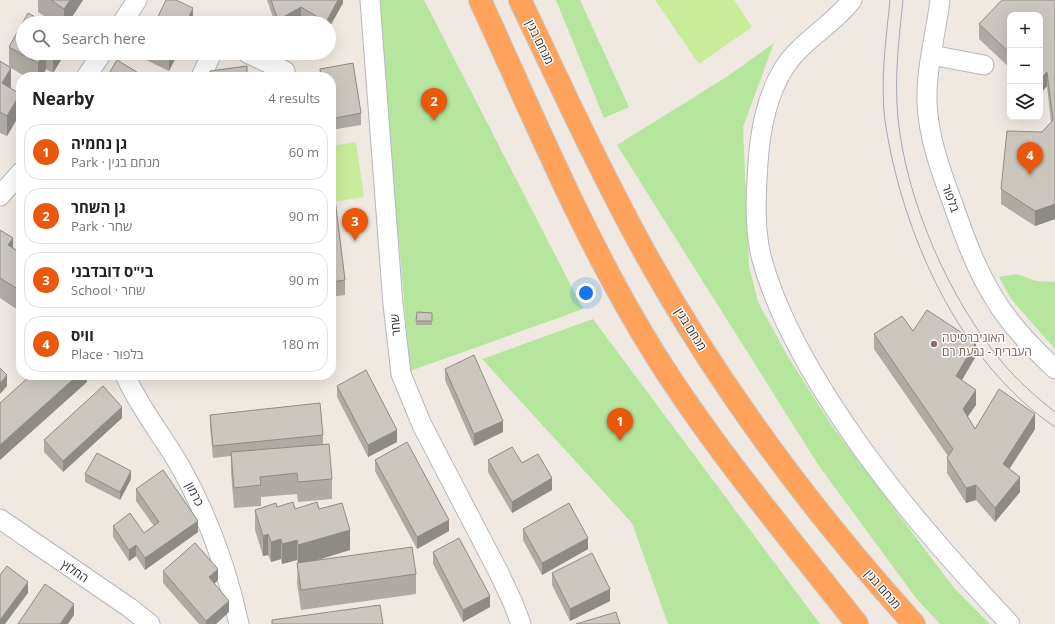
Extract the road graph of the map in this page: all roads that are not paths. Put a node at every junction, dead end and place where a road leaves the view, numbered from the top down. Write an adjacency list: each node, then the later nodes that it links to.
1 (138, 0): 9 (street)
2 (370, 0): 27 (street, שחר)
3 (471, 0): 19 (highway)
4 (480, 0): 19 (highway)
5 (520, 0): 18 (highway, מנחם בגין)
6 (526, 0): 18 (highway)
7 (852, 0): 30 (street)
8 (940, 0): 10 (street, בלפור)
9 (127, 16)
10 (932, 55): 14 (street); 22 (street, בלפור)
11 (97, 60): 16 (street)
12 (209, 60): 17 (street)
13 (262, 60): 15 (street)
14 (984, 65)
15 (285, 71)
16 (89, 72)
17 (203, 72)
18 (556, 74): 29 (highway, מנחם בגין)
19 (534, 119): 28 (highway)
20 (16, 178): 21 (street)
21 (0, 196)
22 (1055, 369)
23 (128, 380): 26 (street, כרמון)
24 (0, 519): 25 (street, החלוץ)
25 (150, 624)
26 (239, 624)
27 (521, 624)
28 (857, 624)
29 (914, 624)
30 (1010, 624)

